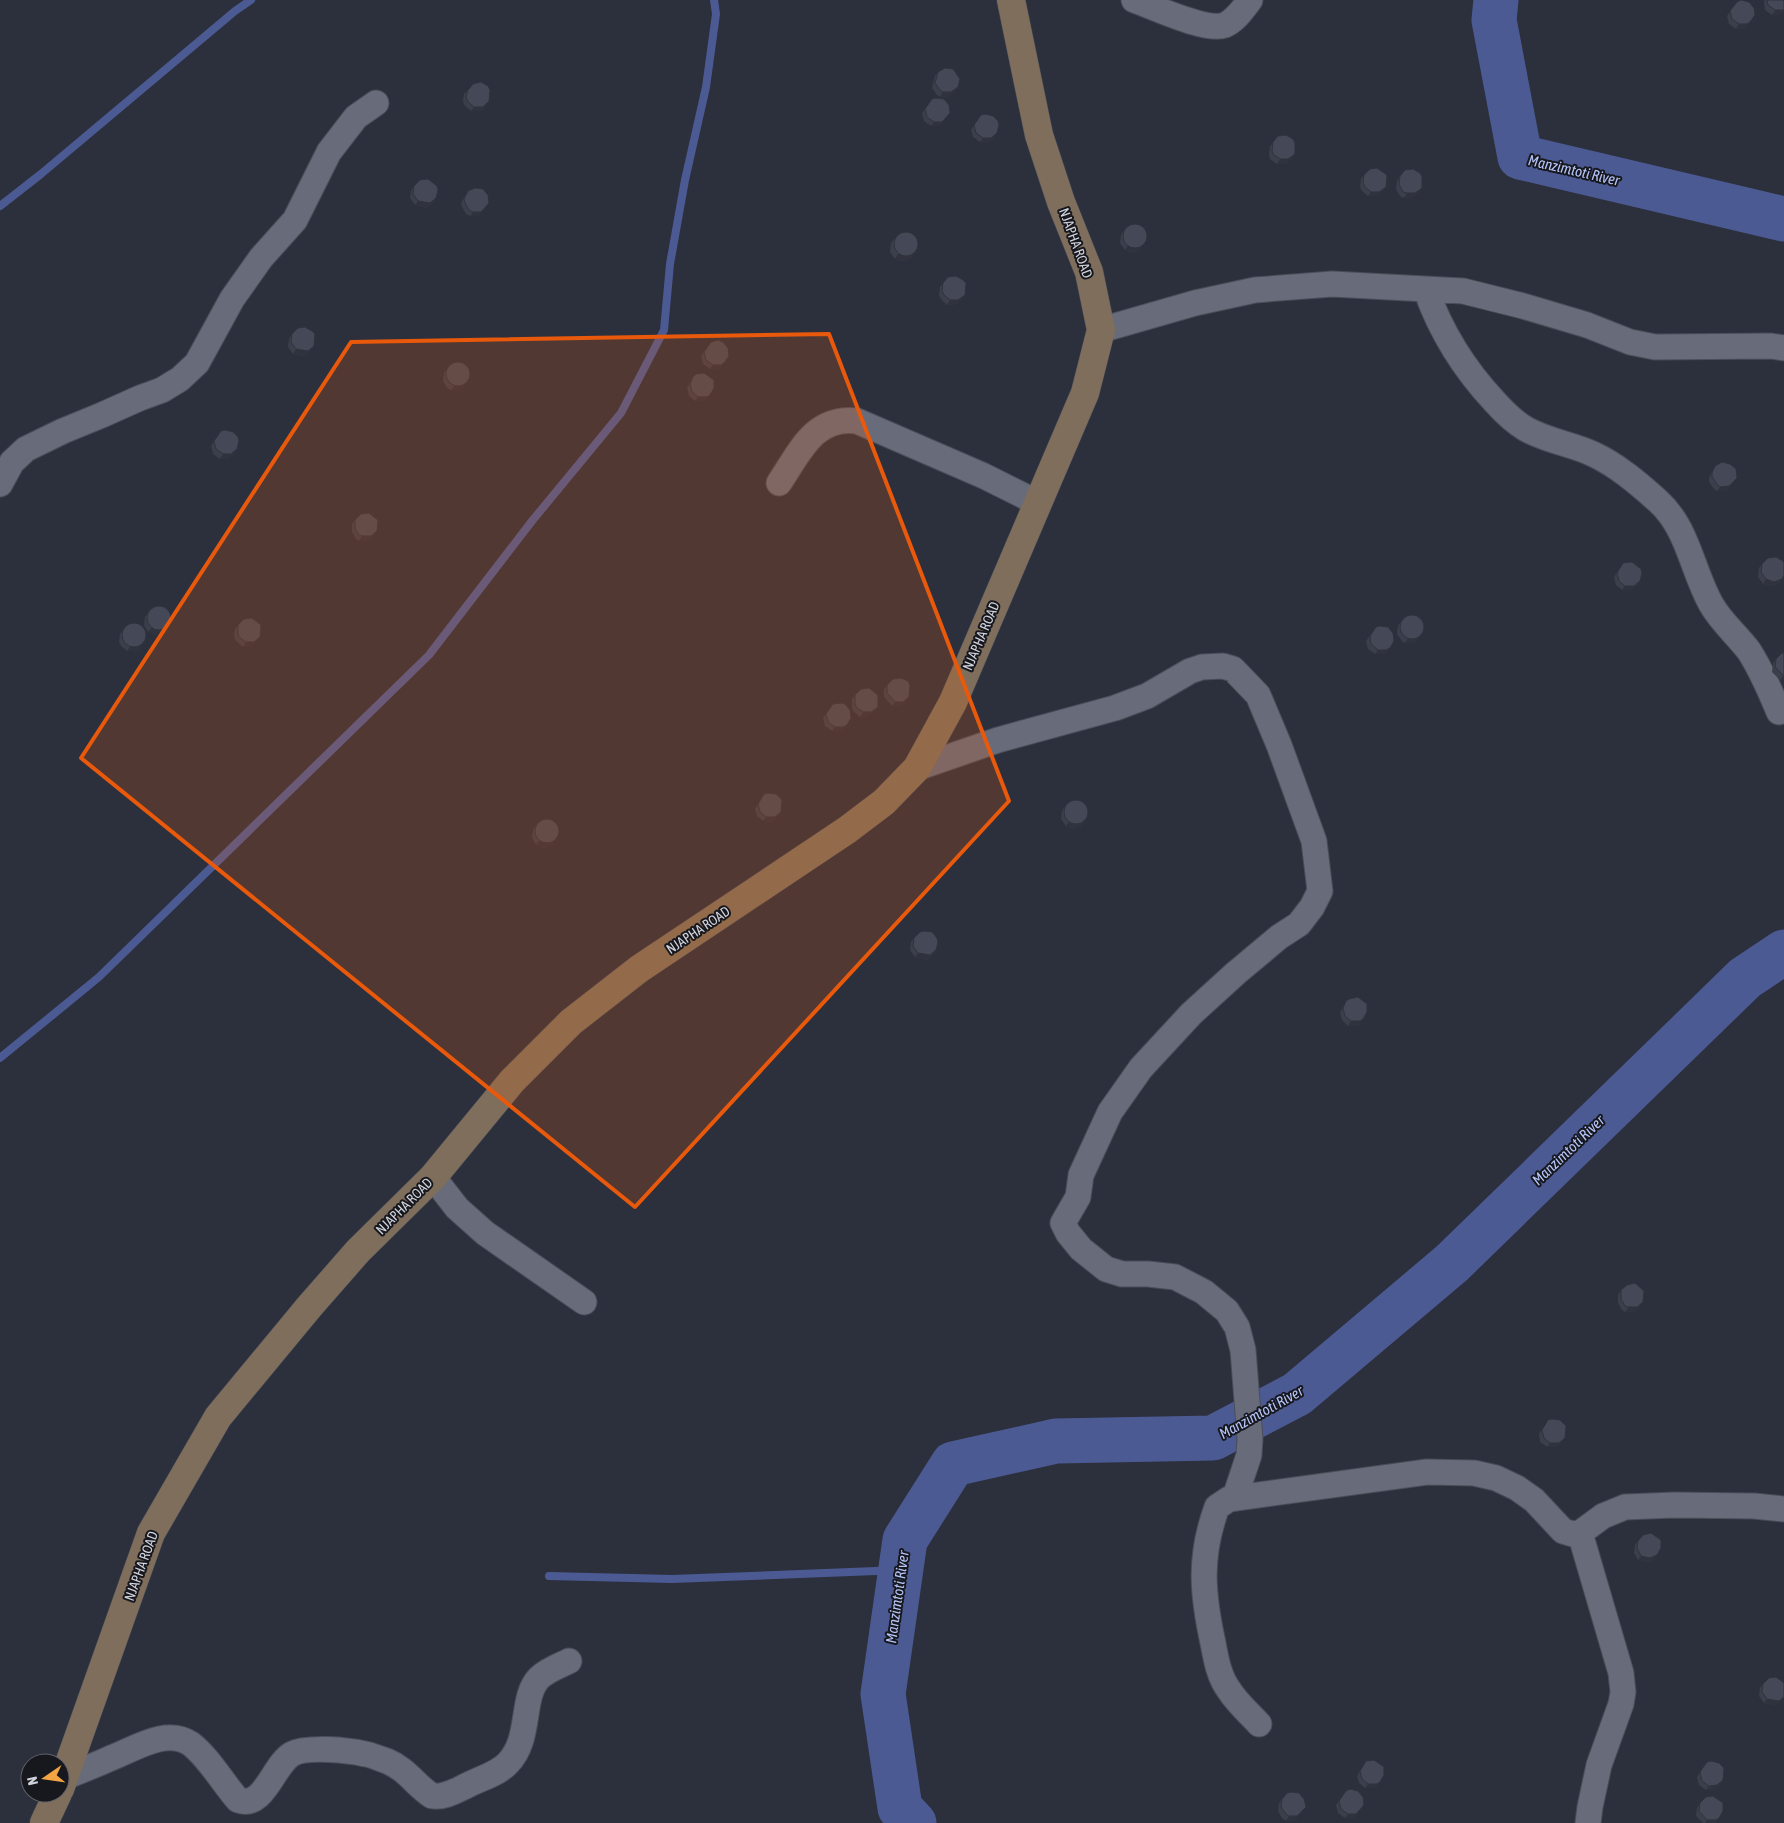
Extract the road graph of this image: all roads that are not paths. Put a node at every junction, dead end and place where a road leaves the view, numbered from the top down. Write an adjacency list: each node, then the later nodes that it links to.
1 (1011, 0): 6 (street, NJAPHA ROAD)
2 (1134, 0): 3 (street)
3 (1250, 0)
4 (376, 103): 9 (street)
5 (1426, 290): 6 (street); 7 (street); 11 (street)
6 (1100, 330): 10 (street, NJAPHA ROAD)
7 (1784, 348)
8 (779, 483): 10 (street)
9 (0, 484)
10 (1038, 503): 12 (street, NJAPHA ROAD)
11 (1779, 712)
12 (917, 768): 13 (street, NJAPHA ROAD); 15 (street)
13 (433, 1177): 14 (street); 20 (street, NJAPHA ROAD)
14 (584, 1302)
15 (1235, 1496): 17 (street); 19 (street)
16 (1784, 1510): 17 (street)
17 (1580, 1533): 24 (street)
18 (569, 1661): 21 (street)
19 (1260, 1724)
20 (70, 1761)
21 (70, 1781)
22 (53, 1803): 23 (street, NJAPHA ROAD)
23 (44, 1823)
24 (1588, 1823)

